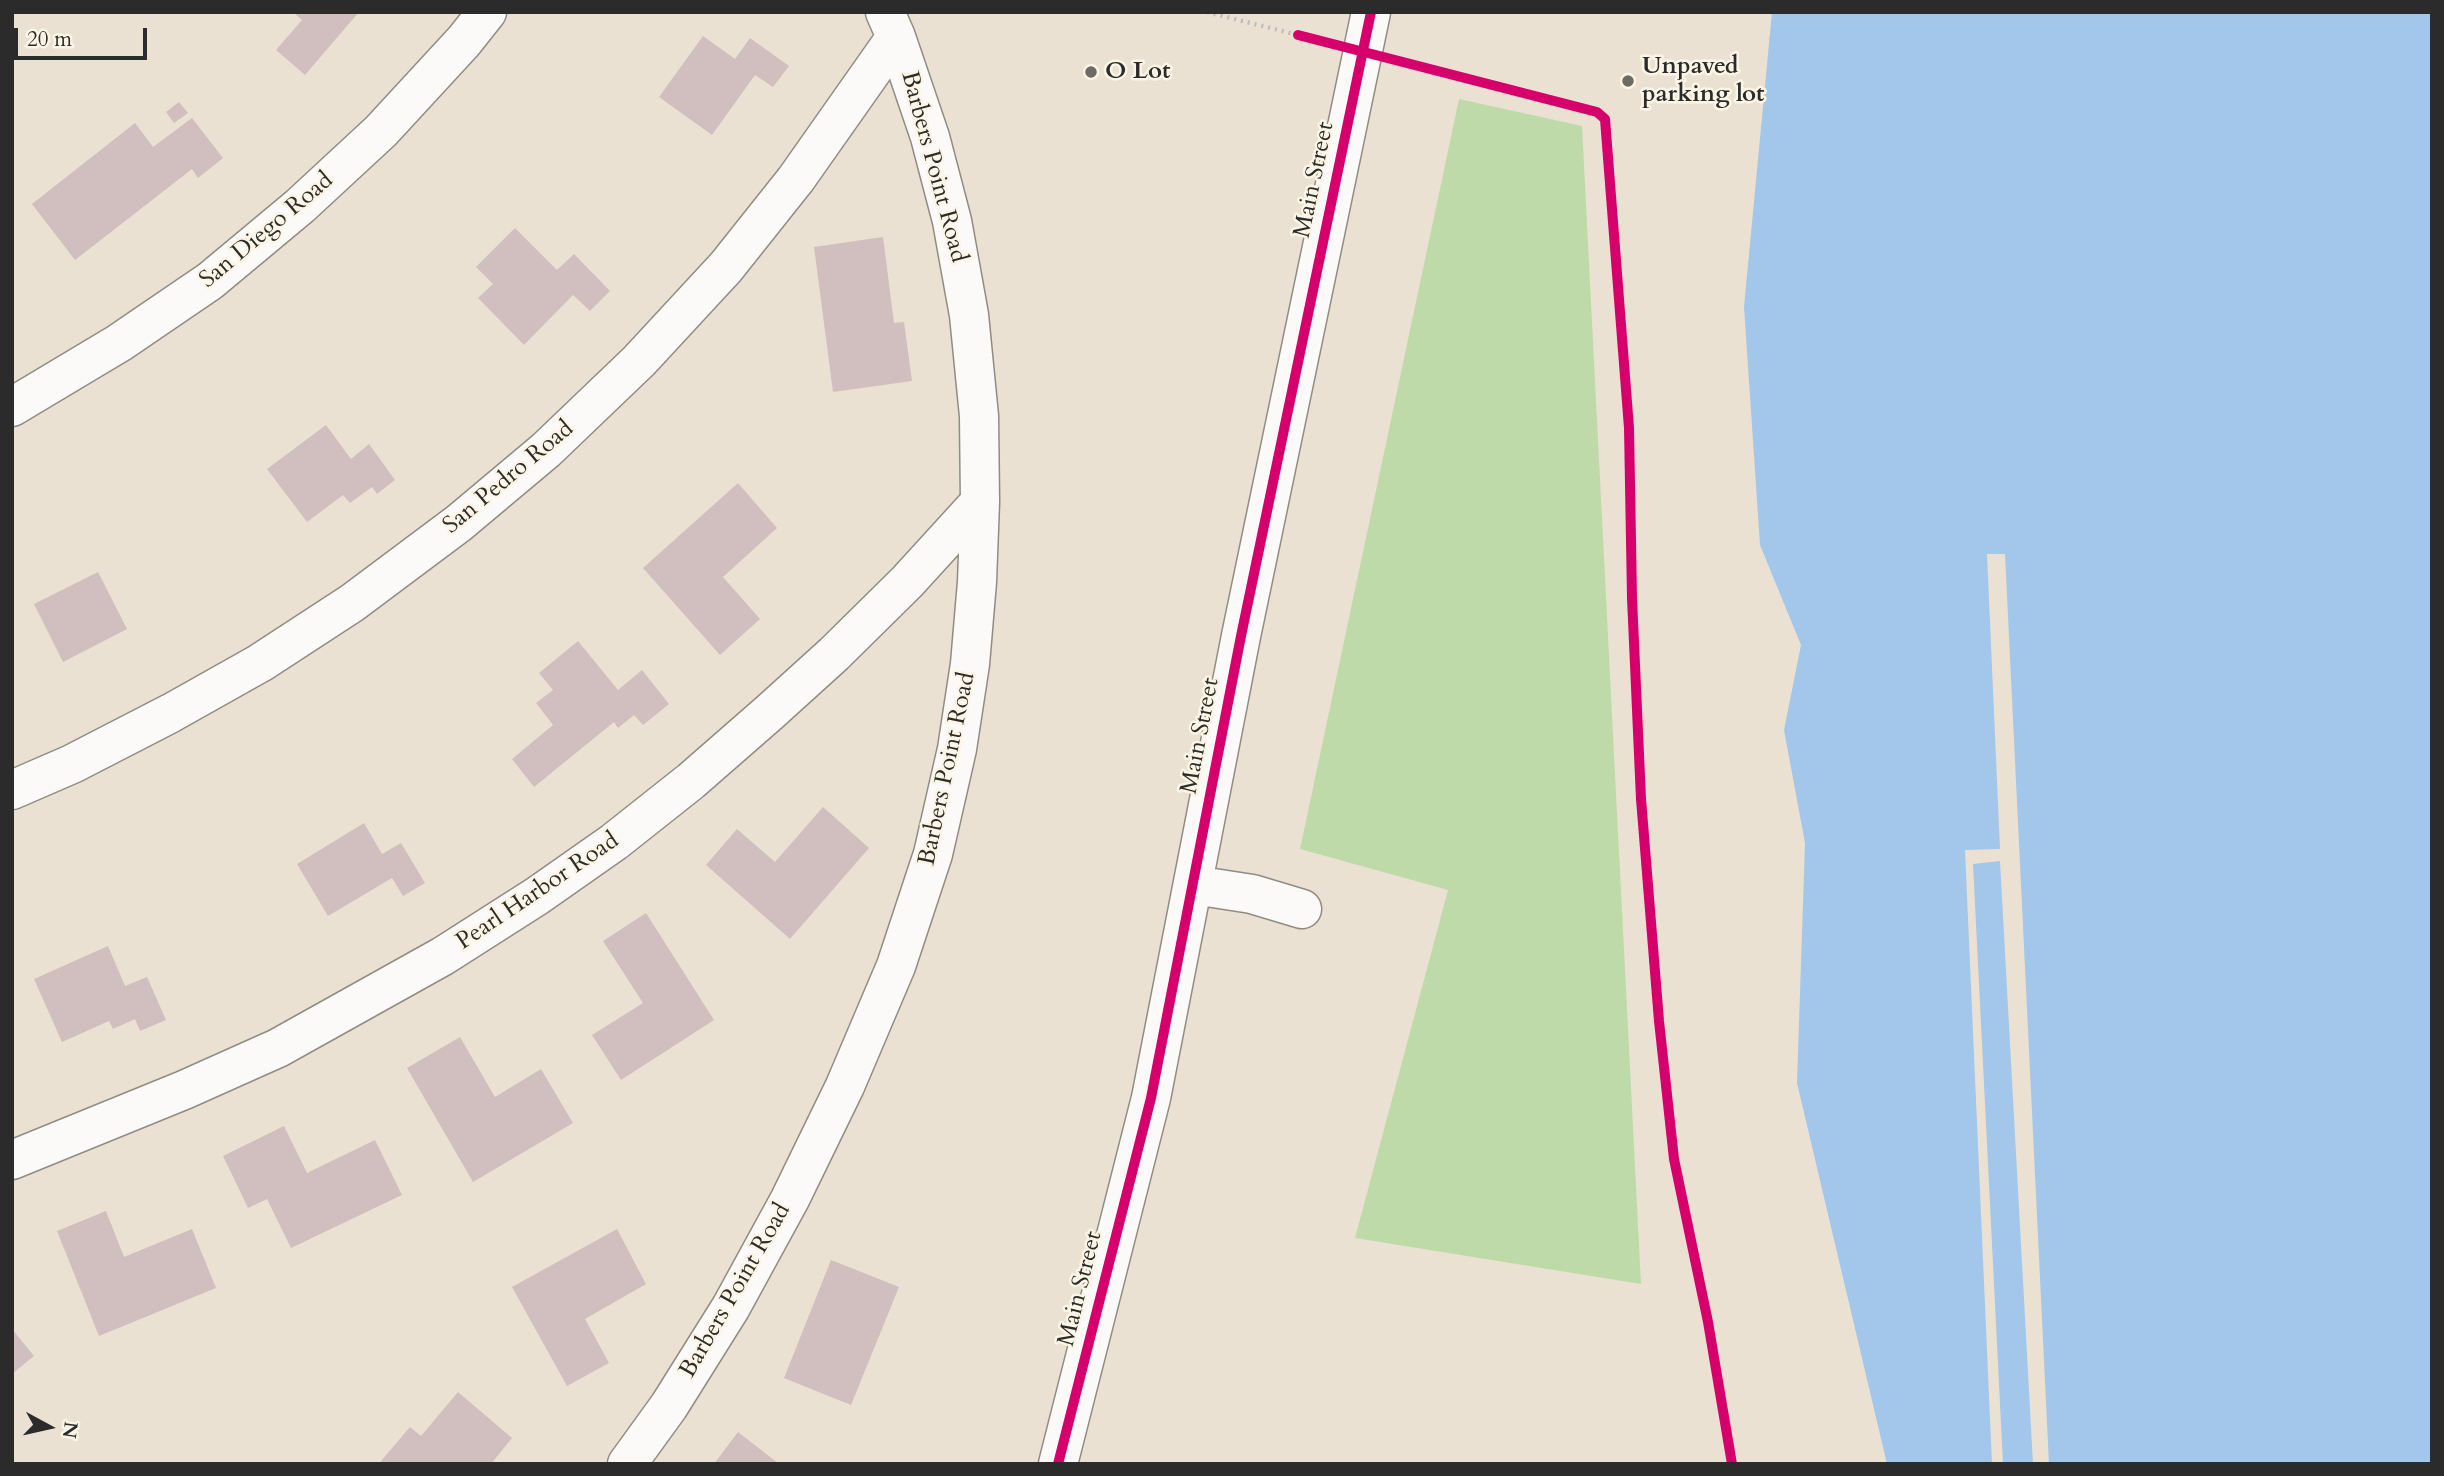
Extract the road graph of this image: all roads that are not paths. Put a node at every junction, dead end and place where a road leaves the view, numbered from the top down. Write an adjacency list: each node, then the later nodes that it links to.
1 (486, 12): 4 (street, San Diego Road)
2 (1371, 12): 7 (street, Main Street)
3 (891, 25): 5 (street, Barbers Point Road); 6 (street, San Pedro Road)
4 (12, 407)
5 (980, 502): 9 (street, Pearl Harbor Road); 10 (street, Barbers Point Road)
6 (12, 790)
7 (1194, 885): 8 (street); 11 (street, Main Street)
8 (1302, 909)
9 (12, 1160)
10 (627, 1464)
11 (1058, 1464)

